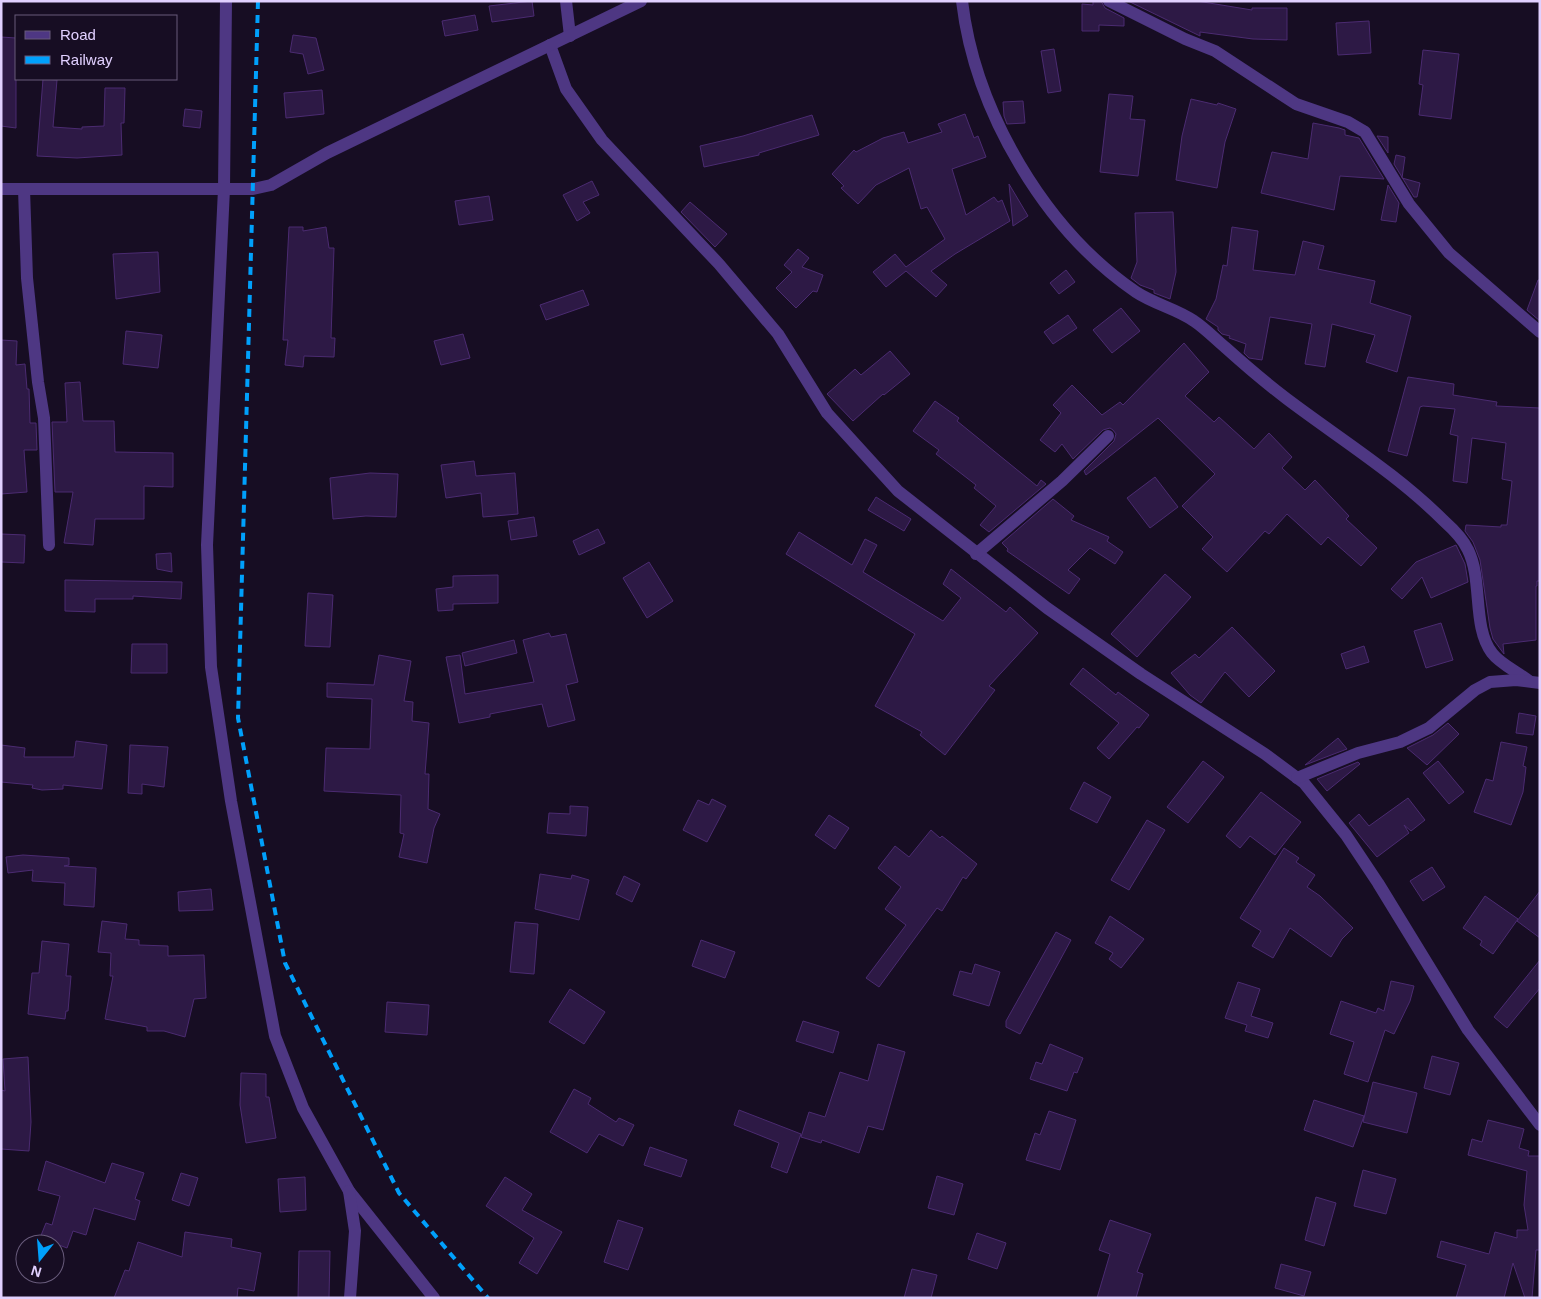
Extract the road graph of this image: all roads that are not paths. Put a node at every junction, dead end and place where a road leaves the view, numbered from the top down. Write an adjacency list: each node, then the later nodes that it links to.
1 (226, 1): 10 (street)
2 (566, 1): 6 (street)
3 (641, 1): 6 (street)
4 (962, 1): 15 (street)
5 (1109, 1): 11 (street)
6 (570, 36): 7 (street)
7 (550, 45): 10 (street); 14 (street)
8 (1, 189): 9 (street)
9 (24, 189): 10 (street); 13 (street)
10 (224, 189): 18 (street)
11 (1540, 332)
12 (1108, 436): 14 (street)
13 (49, 545)
14 (976, 554): 16 (street)
15 (1534, 682): 16 (street)
16 (1297, 778): 17 (street)
17 (1540, 1125)
18 (349, 1191): 19 (street); 20 (street)
19 (350, 1298)
20 (434, 1298)

